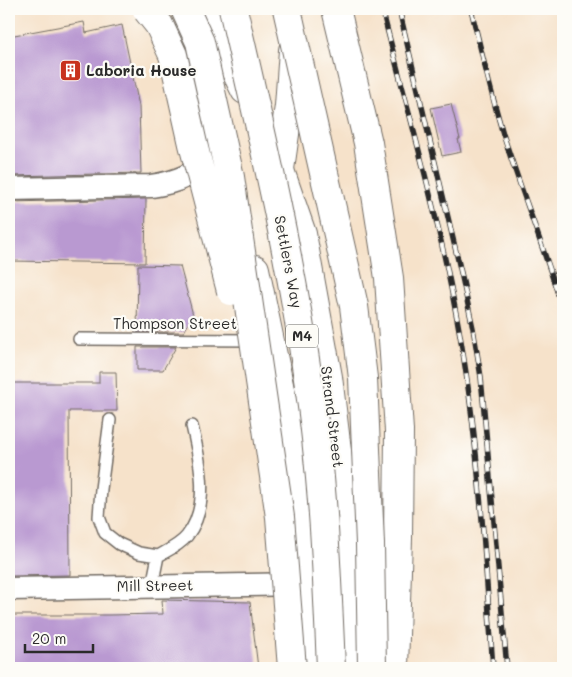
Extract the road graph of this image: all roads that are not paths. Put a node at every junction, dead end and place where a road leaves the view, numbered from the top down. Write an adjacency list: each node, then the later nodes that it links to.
1 (146, 9): 16 (main road, bridge)
2 (161, 9): 9 (main road)
3 (185, 9): 16 (main road, bridge)
4 (205, 9): 10 (main road, Strand Street)
5 (233, 9): 23 (main road, Settlers Way / M4, bridge)
6 (287, 9): 25 (main road, bridge)
7 (297, 9): 10 (main road)
8 (336, 9): 26 (main road)
9 (217, 147): 11 (street); 13 (main road)
10 (280, 169): 24 (main road, Strand Street)
11 (9, 189)
12 (79, 339): 13 (lane, Thompson Street)
13 (270, 340): 18 (main road)
14 (110, 420): 17 (lane)
15 (192, 426): 17 (lane)
16 (267, 428): 21 (main road, bridge)
17 (158, 556): 19 (lane)
18 (301, 584): 19 (street, Mill Street); 22 (main road)
19 (152, 586): 20 (street, Mill Street)
20 (9, 588)
21 (292, 668)
22 (304, 668)
23 (331, 668)
24 (346, 668)
25 (372, 668)
26 (394, 668)

